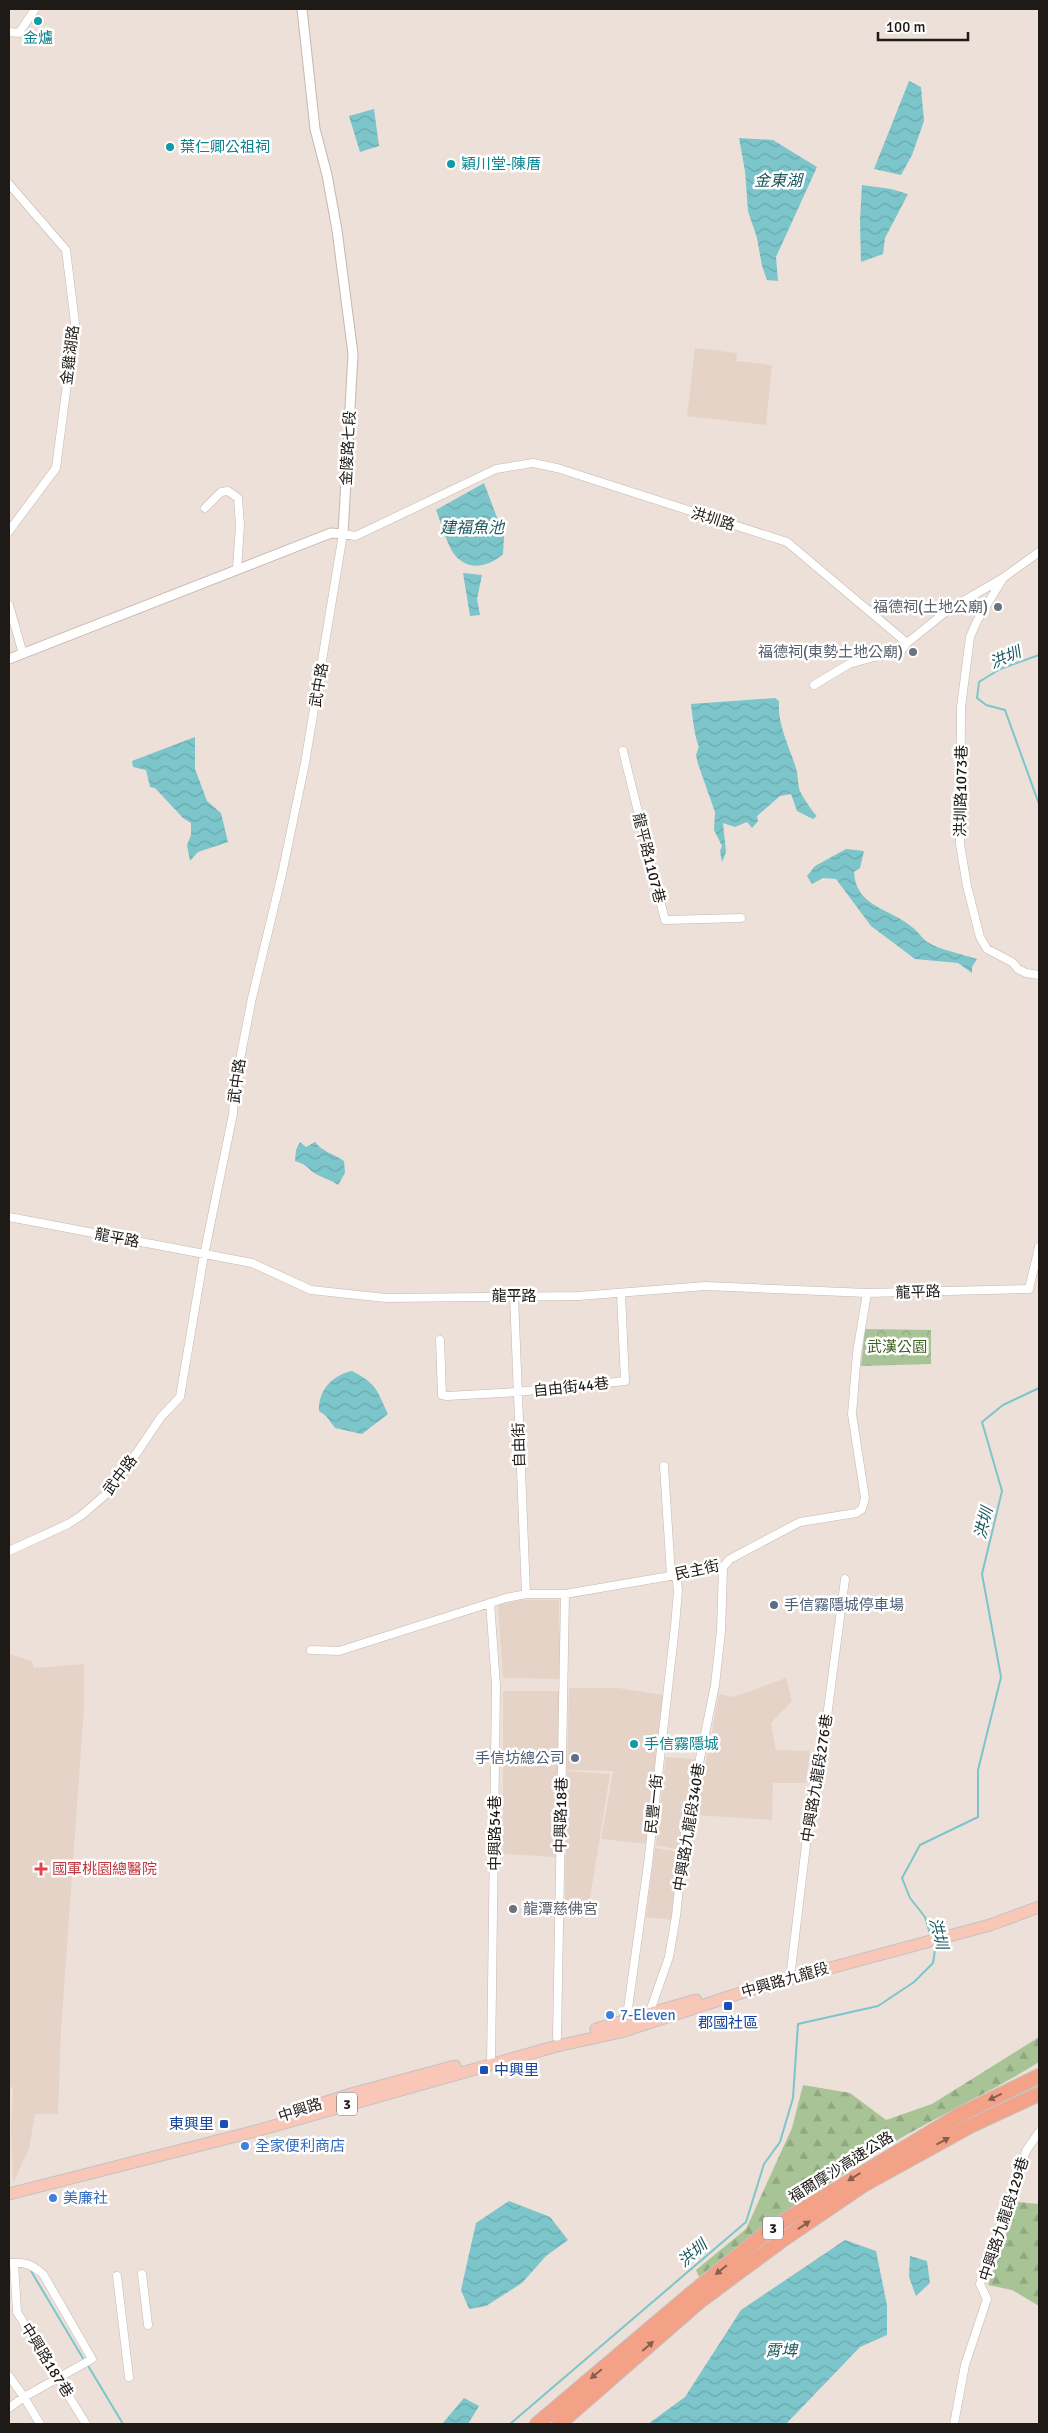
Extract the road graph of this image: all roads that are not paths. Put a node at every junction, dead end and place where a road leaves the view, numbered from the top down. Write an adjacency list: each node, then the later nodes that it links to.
1 (35, 9): 3 (street)
2 (302, 9): 7 (street, 金陵路七段)
3 (9, 32)
4 (9, 184): 6 (street, 金雞湖路)
5 (205, 508): 9 (street)
6 (9, 531)
7 (343, 534): 9 (street); 12 (street, 洪圳路); 21 (street, 武中路)
8 (1039, 552): 10 (street)
9 (237, 569): 13 (street)
10 (1003, 578): 12 (street); 18 (street, 洪圳路1073巷)
11 (9, 605): 13 (street)
12 (907, 643): 15 (street)
13 (22, 654): 14 (street)
14 (9, 659)
15 (814, 685)
16 (623, 751): 17 (street, 龍平路1107巷)
17 (741, 918)
18 (1039, 975)
19 (9, 1217): 21 (street, 龍平路)
20 (1039, 1247): 22 (street, 龍平路)
21 (204, 1255): 24 (street, 龍平路); 28 (street, 武中路)
22 (867, 1293): 23 (street, 龍平路); 29 (street, 民主街)
23 (621, 1294): 24 (street, 龍平路); 26 (street, 自由街44巷)
24 (514, 1296): 26 (street, 自由街)
25 (440, 1340): 26 (street, 自由街44巷)
26 (517, 1392): 32 (street, 自由街)
27 (664, 1466): 30 (street, 民豐一街)
28 (9, 1551)
29 (724, 1567): 30 (street, 民主街); 40 (street, 中興路九龍段340巷)
30 (673, 1575): 33 (street, 民主街); 41 (street, 民豐一街)
31 (845, 1579): 39 (street, 中興路九龍段276巷)
32 (526, 1594): 33 (street, 民主街); 34 (street, 民主街)
33 (565, 1594): 43 (street, 中興路18巷)
34 (490, 1603): 35 (street, 民主街); 44 (street, 中興路54巷)
35 (311, 1650)
36 (1039, 1902): 38 (main road, 3)
37 (1039, 1907): 38 (main road, 3)
38 (938, 1934): 39 (main road, 中興路九龍段 / 3)
39 (791, 1975): 40 (main road, 中興路九龍段 / 3)
40 (648, 2019): 41 (main road, 中興路 / 3); 42 (main road, 中興路 / 3)
41 (628, 2020): 42 (street, 民豐一街); 43 (main road, 中興路 / 3)
42 (621, 2032): 44 (main road, 中興路 / 3)
43 (557, 2037): 44 (main road, 中興路 / 3)
44 (491, 2060): 48 (main road, 中興路 / 3); 49 (main road, 中興路 / 3)
45 (1039, 2076): 61 (highway, 福爾摩沙高速公路 / 3, one-way to 61)
46 (1039, 2094): 62 (highway, 福爾摩沙高速公路 / 3, one-way to 46)
47 (1039, 2132): 63 (street, 中興路九龍段129巷)
48 (9, 2188)
49 (9, 2194)
50 (11, 2263): 55 (street, 中興路187巷); 55 (street)
51 (142, 2274): 53 (street)
52 (117, 2276): 56 (street)
53 (148, 2325)
54 (9, 2376): 57 (street)
55 (59, 2377): 57 (street); 60 (street, 中興路187巷)
56 (129, 2377)
57 (24, 2396): 58 (street); 59 (street)
58 (9, 2408)
59 (40, 2424)
60 (86, 2424)
61 (537, 2424)
62 (559, 2424)
63 (954, 2424)

